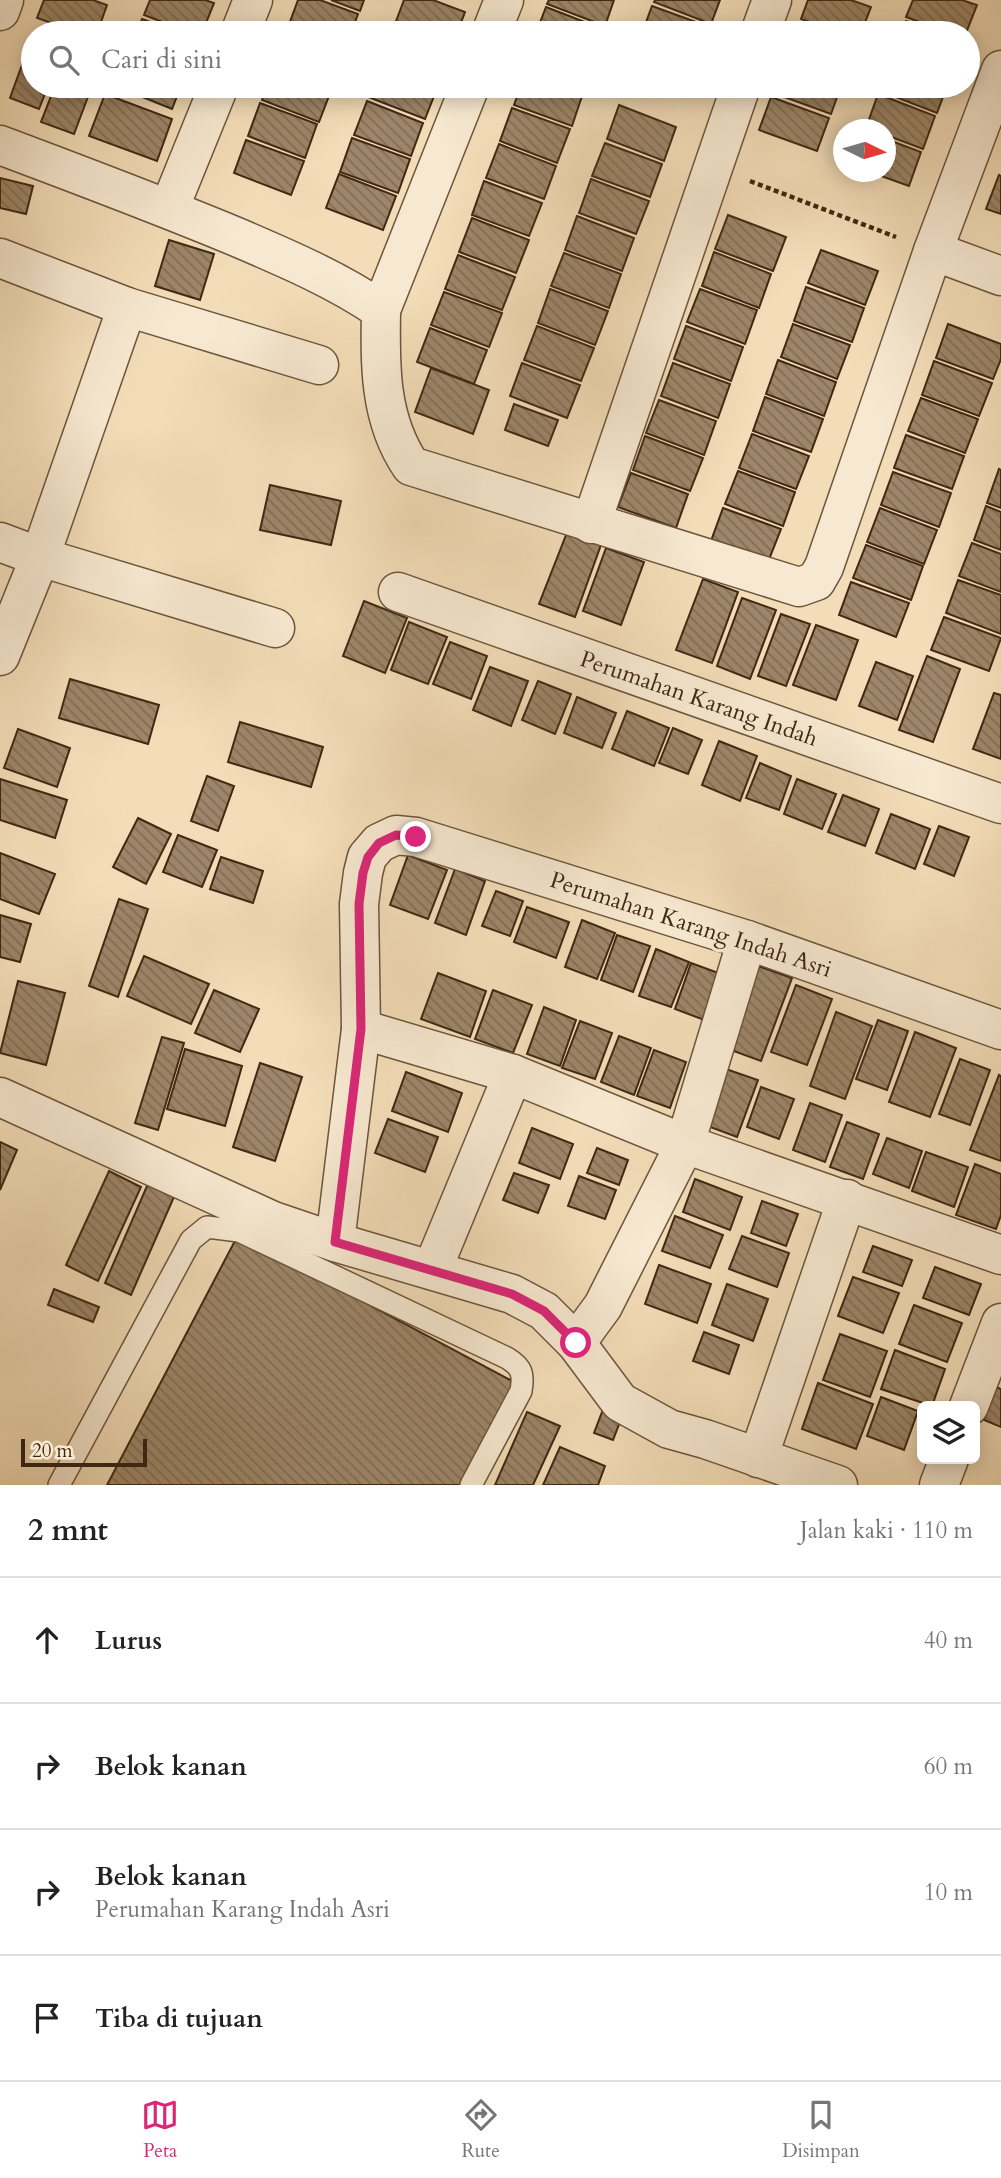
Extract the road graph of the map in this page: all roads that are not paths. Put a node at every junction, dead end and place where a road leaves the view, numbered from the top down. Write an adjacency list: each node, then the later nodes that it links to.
1 (4, 0): 5 (street)
2 (253, 0): 6 (street)
3 (504, 0): 7 (street)
4 (772, 0): 8 (street)
5 (0, 11)
6 (245, 21)
7 (496, 21)
8 (764, 21)
9 (1001, 70): 15 (street)
10 (214, 98): 14 (street)
11 (465, 98): 19 (street)
12 (737, 98): 21 (street)
13 (0, 145): 14 (street)
14 (169, 209): 19 (street)
15 (933, 251): 17 (street); 21 (street)
16 (0, 258): 18 (street)
17 (1001, 276)
18 (127, 307): 20 (street); 23 (street)
19 (381, 310): 21 (street)
20 (319, 365)
21 (591, 524)
22 (0, 541): 23 (street)
23 (40, 557): 25 (street); 26 (street)
24 (398, 592): 27 (street, Perumahan Karang Indah)
25 (275, 628)
26 (0, 656)
27 (1001, 804)
28 (747, 940): 29 (street, Perumahan Karang Indah Asri); 30 (street, Perumahan Karang Indah Asri); 33 (street)
29 (361, 1029): 31 (street); 35 (street)
30 (1001, 1030)
31 (513, 1074): 33 (street); 37 (street)
32 (0, 1097): 35 (street)
33 (685, 1144): 34 (street); 39 (street)
34 (847, 1199): 36 (street); 41 (street)
35 (335, 1242): 37 (street)
36 (1001, 1255)
37 (432, 1270): 39 (street)
38 (1001, 1323): 40 (street)
39 (576, 1343): 41 (street)
40 (971, 1401)
41 (758, 1458): 45 (street)
42 (947, 1464): 46 (street)
43 (59, 1485): 44 (lane)
44 (471, 1485)
45 (838, 1485)
46 (939, 1485)

